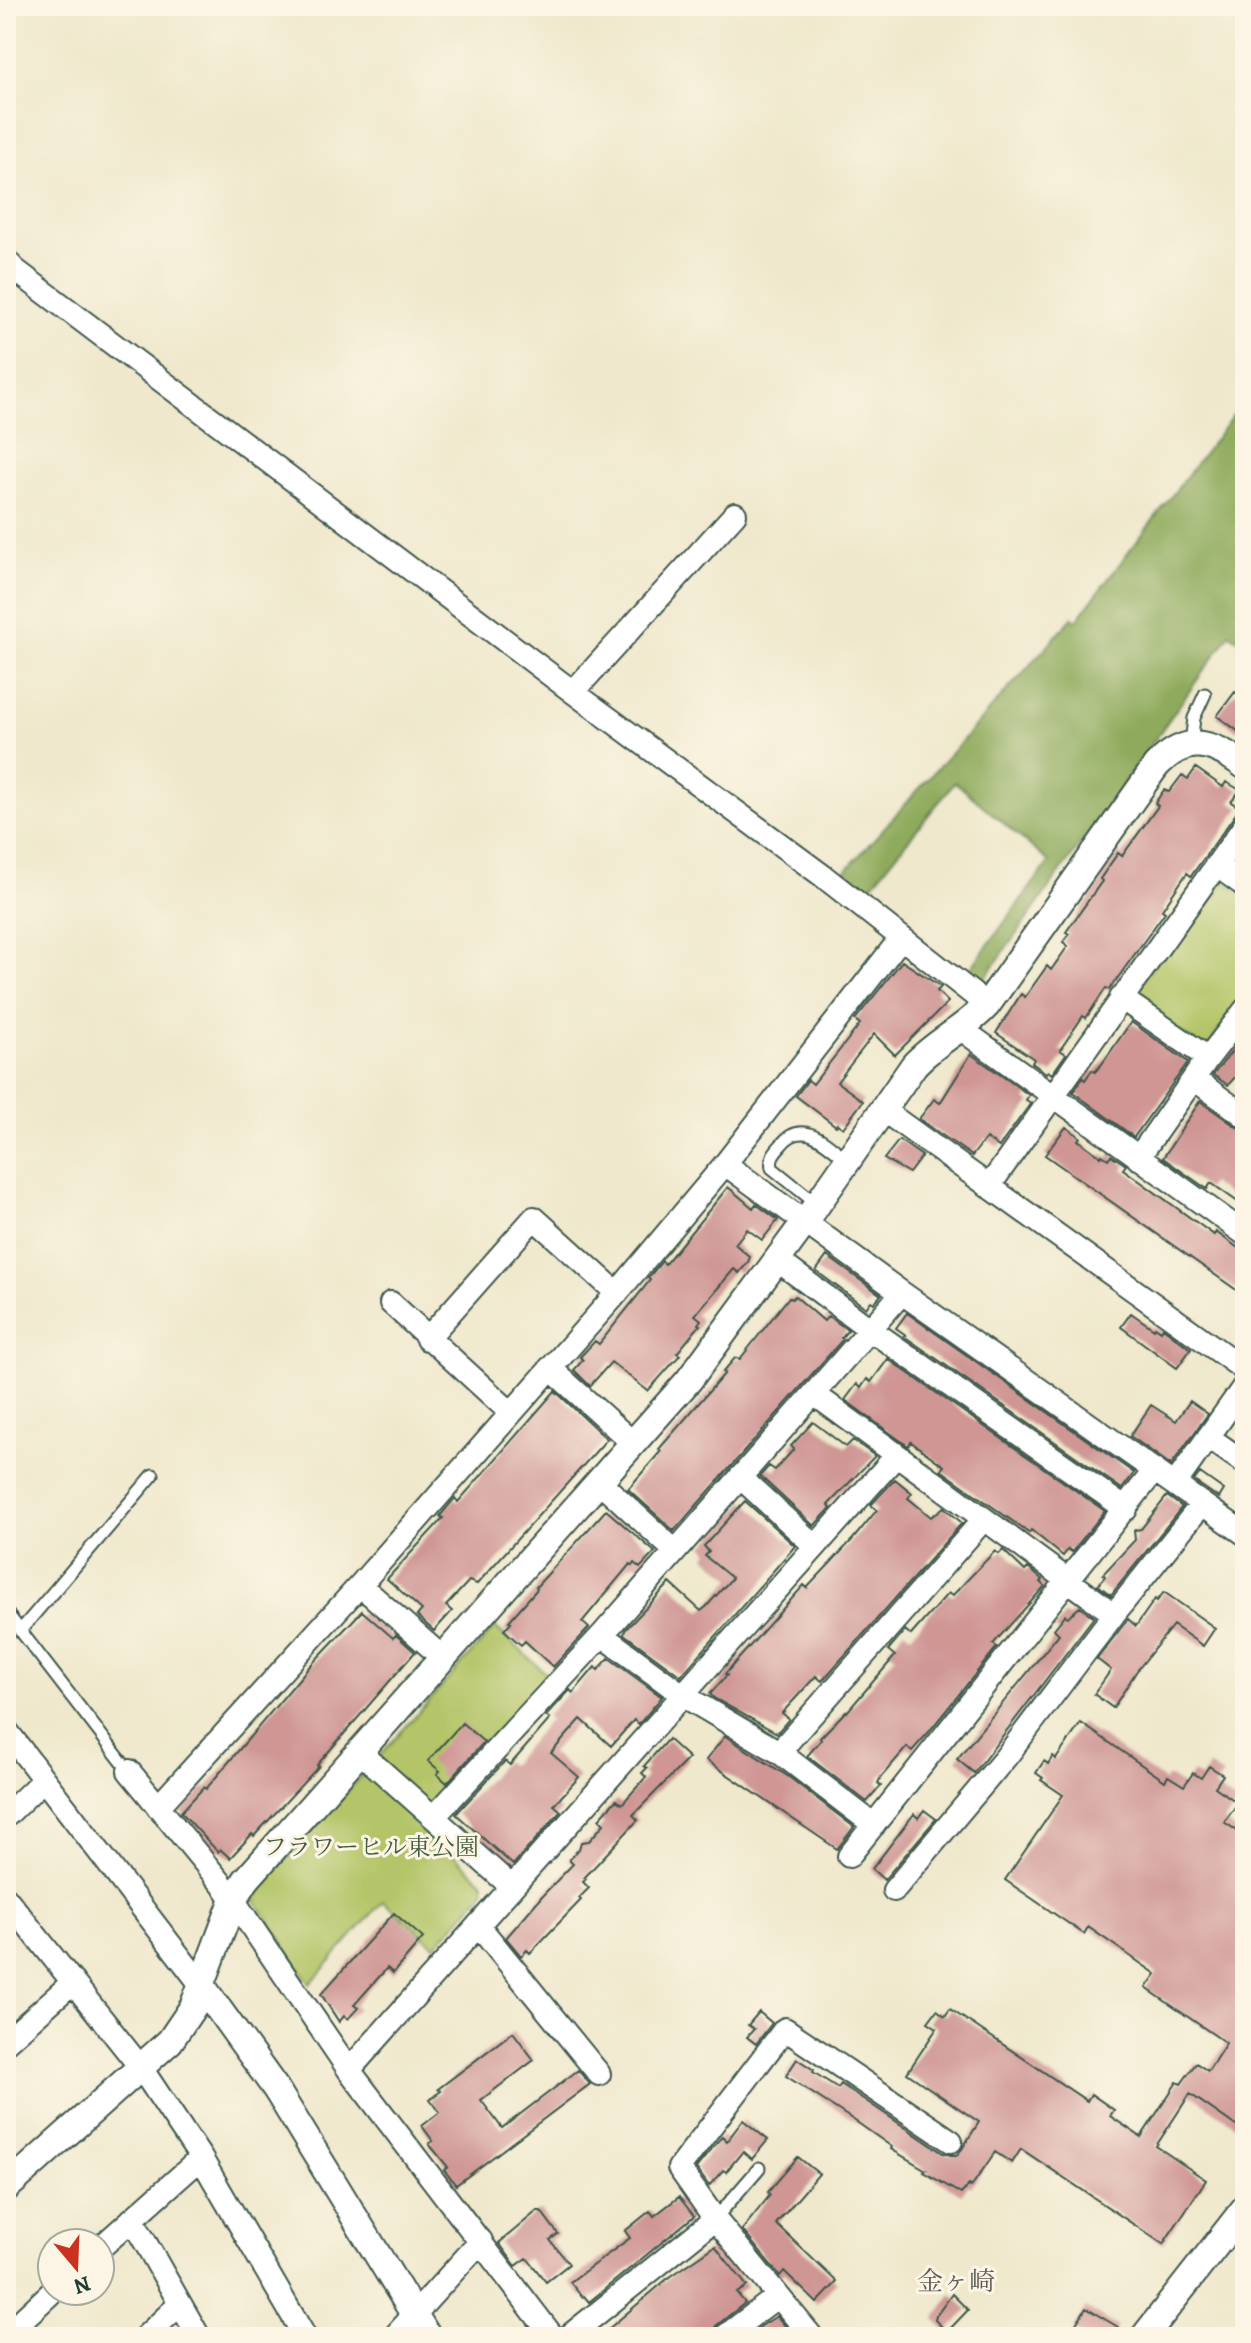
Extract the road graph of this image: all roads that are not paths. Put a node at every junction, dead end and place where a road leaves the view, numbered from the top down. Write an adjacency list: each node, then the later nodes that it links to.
1 (6, 260): 3 (street)
2 (735, 514): 3 (street)
3 (573, 692): 10 (street)
4 (1205, 694): 5 (lane)
5 (1191, 744): 6 (street); 12 (street)
6 (1245, 766)
7 (1245, 825): 8 (street)
8 (1216, 865): 9 (street); 11 (street)
9 (1245, 886)
10 (901, 938): 12 (street); 22 (street)
11 (1121, 998): 15 (street); 17 (street)
12 (987, 1005): 14 (street)
13 (1245, 1010): 15 (street)
14 (961, 1029): 17 (street); 18 (street)
15 (1208, 1058): 16 (street)
16 (1194, 1079): 19 (street); 20 (street)
17 (1052, 1095): 20 (street); 23 (street)
18 (883, 1110): 21 (street); 23 (street)
19 (1245, 1116)
20 (1138, 1158): 25 (street)
21 (847, 1161): 24 (street); 24 (lane)
22 (725, 1164): 24 (street); 27 (street)
23 (990, 1185): 33 (street)
24 (811, 1213): 26 (street); 28 (street)
25 (1245, 1234)
26 (777, 1260): 30 (street); 38 (street)
27 (617, 1293): 31 (street); 32 (street)
28 (902, 1293): 30 (street); 41 (street)
29 (391, 1303): 31 (street)
30 (871, 1330): 35 (street); 47 (street)
31 (427, 1339): 36 (street)
32 (550, 1368): 36 (street); 38 (street)
33 (1245, 1370)
34 (1245, 1385): 37 (street)
35 (814, 1394): 39 (street); 43 (street)
36 (511, 1413): 53 (street)
37 (1208, 1437): 40 (street); 45 (street)
38 (634, 1444): 44 (street)
39 (896, 1456): 48 (street); 50 (street)
40 (1245, 1463)
41 (1155, 1470): 45 (street); 47 (street)
42 (153, 1475): 56 (lane)
43 (740, 1477): 50 (street); 51 (street)
44 (599, 1481): 51 (street); 58 (street)
45 (1175, 1484): 46 (street)
46 (1202, 1504): 49 (street); 55 (street)
47 (1126, 1509): 52 (street)
48 (984, 1519): 52 (street); 62 (street)
49 (1245, 1534)
50 (814, 1545): 59 (street)
51 (675, 1551): 57 (street)
52 (1069, 1580): 55 (street); 68 (street)
53 (360, 1585): 58 (street); 65 (street)
54 (6, 1612): 56 (lane)
55 (1114, 1614): 71 (street)
56 (20, 1631): 63 (lane)
57 (602, 1635): 59 (street); 67 (street)
58 (443, 1658): 61 (street)
59 (684, 1696): 62 (street); 70 (street)
60 (6, 1730): 64 (street)
61 (360, 1752): 67 (street); 72 (street)
62 (779, 1752): 68 (street)
63 (129, 1771): 65 (street)
64 (43, 1780): 66 (street); 76 (street)
65 (158, 1807): 72 (street)
66 (6, 1816)
67 (434, 1817): 70 (street)
68 (874, 1825): 69 (street)
69 (849, 1856)
70 (512, 1887): 74 (street)
71 (894, 1890)
72 (233, 1901): 76 (street); 79 (street)
73 (8, 1905): 75 (street)
74 (478, 1925): 79 (street); 80 (street)
75 (73, 1982): 77 (street); 78 (street)
76 (202, 1986): 78 (street); 93 (street)
77 (6, 2042)
78 (141, 2068): 82 (street); 84 (street)
79 (349, 2070): 89 (street)
80 (599, 2074)
81 (951, 2141): 87 (street)
82 (201, 2158): 86 (street); 97 (street)
83 (759, 2168): 87 (lane)
84 (6, 2188)
85 (1245, 2208): 104 (street)
86 (132, 2219): 88 (street); 91 (street)
87 (715, 2219): 90 (street); 101 (street)
88 (116, 2234)
89 (481, 2241): 93 (street); 100 (street)
90 (778, 2296): 102 (street); 103 (street)
91 (180, 2304): 95 (street); 96 (street)
92 (36, 2307): 94 (street)
93 (415, 2314): 98 (street); 99 (street)
94 (6, 2335)
95 (145, 2337)
96 (199, 2337)
97 (305, 2337)
98 (394, 2337)
99 (428, 2337)
100 (553, 2337)
101 (568, 2337)
102 (724, 2337)
103 (812, 2337)
104 (1144, 2337)

